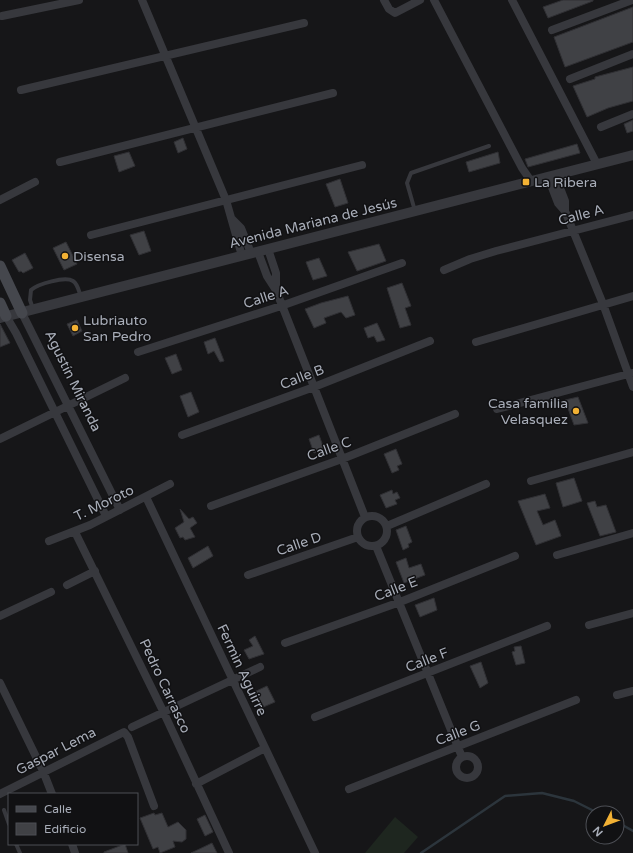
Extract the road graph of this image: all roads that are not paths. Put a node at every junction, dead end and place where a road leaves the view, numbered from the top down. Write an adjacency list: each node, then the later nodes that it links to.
1 (78, 0): 8 (street)
2 (142, 0): 12 (street)
3 (384, 0): 4 (street)
4 (420, 0)
5 (434, 0): 25 (street)
6 (512, 0): 22 (street)
7 (632, 0): 10 (street)
8 (2, 16)
9 (304, 23): 12 (street)
10 (552, 30)
11 (633, 54): 13 (street)
12 (165, 57): 14 (street); 18 (street)
13 (570, 79)
14 (21, 90)
15 (333, 93): 18 (street)
16 (633, 114): 17 (street)
17 (601, 127)
18 (196, 128): 21 (street); 28 (street)
19 (489, 146): 29 (lane)
20 (633, 155): 22 (street, Avenida Mariana de Jesús)
21 (60, 162)
22 (597, 164): 24 (street, Avenida Mariana de Jesús)
23 (362, 165): 28 (street)
24 (551, 176): 25 (street, Avenida Mariana de Jesús); 31 (street)
25 (531, 181): 29 (street, Avenida Mariana de Jesús)
26 (35, 182): 27 (street)
27 (0, 200)
28 (226, 200): 32 (street); 34 (street)
29 (415, 212): 33 (street, Avenida Mariana de Jesús)
30 (633, 215): 31 (street, Calle A)
31 (573, 231): 37 (street, Calle A); 42 (street)
32 (91, 235)
33 (268, 249): 34 (street, Avenida Mariana de Jesús); 38 (street)
34 (250, 253): 38 (street); 40 (street, Avenida Mariana de Jesús)
35 (402, 263): 43 (street, Calle A)
36 (0, 266): 44 (main road, Agustín Miranda)
37 (444, 270)
38 (276, 290): 43 (street)
39 (633, 296): 42 (street)
40 (81, 298): 44 (street, Avenida Mariana de Jesús); 44 (lane)
41 (0, 303): 45 (main road)
42 (603, 304): 47 (street); 49 (street)
43 (281, 306): 48 (street, Calle A); 51 (street)
44 (27, 311): 45 (street, Avenida Mariana de Jesús); 53 (street, Agustín Miranda)
45 (3, 317): 55 (street)
46 (430, 341): 51 (street, Calle B)
47 (476, 342)
48 (138, 352)
49 (630, 374): 52 (street); 54 (street)
50 (125, 378): 53 (street)
51 (314, 386): 57 (street, Calle B); 60 (street)
52 (633, 387)
53 (68, 407): 55 (street); 66 (street, Agustín Miranda)
54 (497, 410)
55 (55, 413): 58 (street); 67 (street)
56 (455, 414): 60 (street, Calle C)
57 (182, 434)
58 (0, 439)
59 (633, 452): 61 (street)
60 (342, 459): 65 (street, Calle C); 68 (street)
61 (531, 481)
62 (170, 484): 64 (street, T. Moroto)
63 (486, 484): 69 (street)
64 (146, 497): 66 (street, T. Moroto); 89 (street, Fermìn Aguirre)
65 (211, 506)
66 (120, 510): 67 (street, T. Moroto)
67 (106, 516): 70 (street, T. Moroto)
68 (365, 517): 69 (street); 72 (street)
69 (387, 526): 74 (street)
70 (75, 532): 73 (street, T. Moroto); 77 (street, Pedro Carrasco)
71 (633, 533): 75 (street)
72 (358, 537): 74 (street); 78 (street, Calle D)
73 (48, 541)
74 (376, 546): 81 (street)
75 (557, 555)
76 (515, 556): 81 (street, Calle E)
77 (95, 571): 79 (street); 94 (street, Pedro Carrasco)
78 (248, 575)
79 (67, 585)
80 (52, 592): 83 (street)
81 (400, 602): 86 (street, Calle E); 88 (street)
82 (633, 612): 84 (street)
83 (0, 616)
84 (589, 625)
85 (547, 626): 88 (street, Calle F)
86 (285, 643)
87 (260, 667): 89 (street)
88 (429, 672): 95 (street, Calle F); 97 (street)
89 (232, 680): 94 (street); 98 (street, Fermìn Aguirre)
90 (0, 683): 100 (street)
91 (633, 691): 92 (street)
92 (617, 695)
93 (576, 700): 97 (street, Calle G)
94 (163, 712): 96 (street); 101 (street, Pedro Carrasco)
95 (315, 717)
96 (132, 727)
97 (458, 747): 99 (street); 102 (street, Calle G)
98 (265, 748): 101 (street); 109 (street, Fermìn Aguirre)
99 (462, 757)
100 (43, 771): 103 (street); 104 (street, Gaspar Lema); 105 (street, Gaspar Lema)
101 (196, 784): 108 (street, Pedro Carrasco)
102 (349, 789)
103 (52, 793)
104 (0, 794)
105 (154, 806)
106 (4, 810): 107 (lane)
107 (8, 821)
108 (229, 853)
109 (315, 853)

